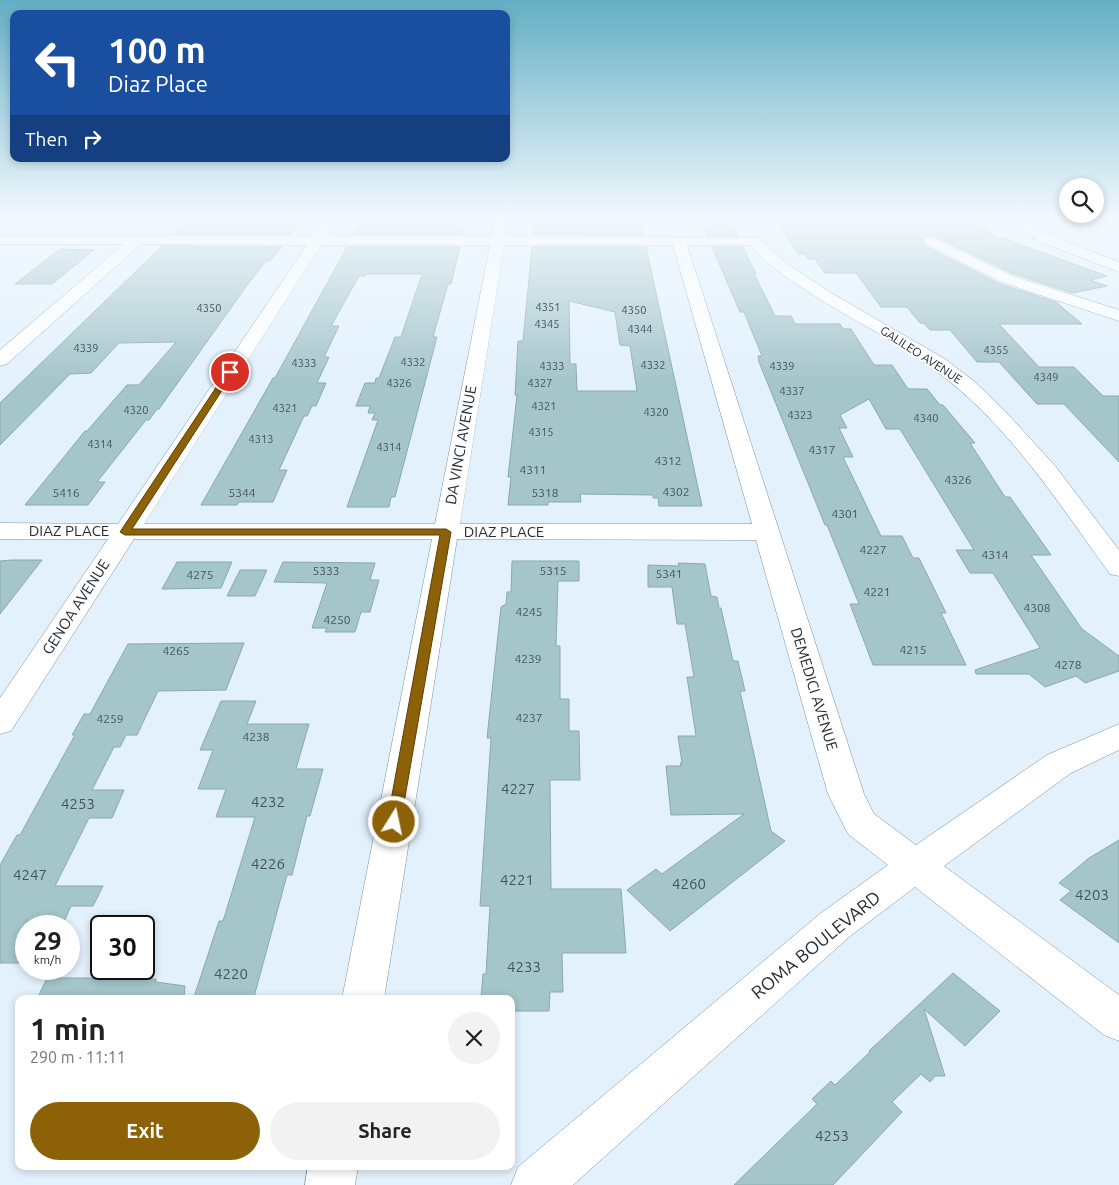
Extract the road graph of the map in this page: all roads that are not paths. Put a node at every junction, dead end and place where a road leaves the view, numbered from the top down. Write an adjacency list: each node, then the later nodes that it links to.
1 (102, 271): 8 (street)
2 (296, 271): 10 (street, GENOA AVENUE)
3 (491, 271): 11 (street, DA VINCI AVENUE)
4 (688, 271): 12 (street, DEMEDICI AVENUE)
5 (789, 271): 13 (street, GALILEO AVENUE)
6 (992, 271): 7 (street)
7 (1119, 316)
8 (0, 360)
9 (0, 531): 10 (street, DIAZ PLACE)
10 (125, 532): 11 (street, DIAZ PLACE); 14 (street, GENOA AVENUE)
11 (446, 532): 12 (street, DIAZ PLACE); 17 (street, DA VINCI AVENUE)
12 (767, 532): 16 (street, DEMEDICI AVENUE)
13 (1119, 568)
14 (0, 723)
15 (1119, 736): 16 (street, ROMA BOULEVARD)
16 (915, 866): 18 (street, DEMEDICI AVENUE); 21 (street, ROMA BOULEVARD)
17 (364, 995)
18 (1119, 1021)
19 (332, 1170): 20 (street)
20 (330, 1185)
21 (536, 1185)

